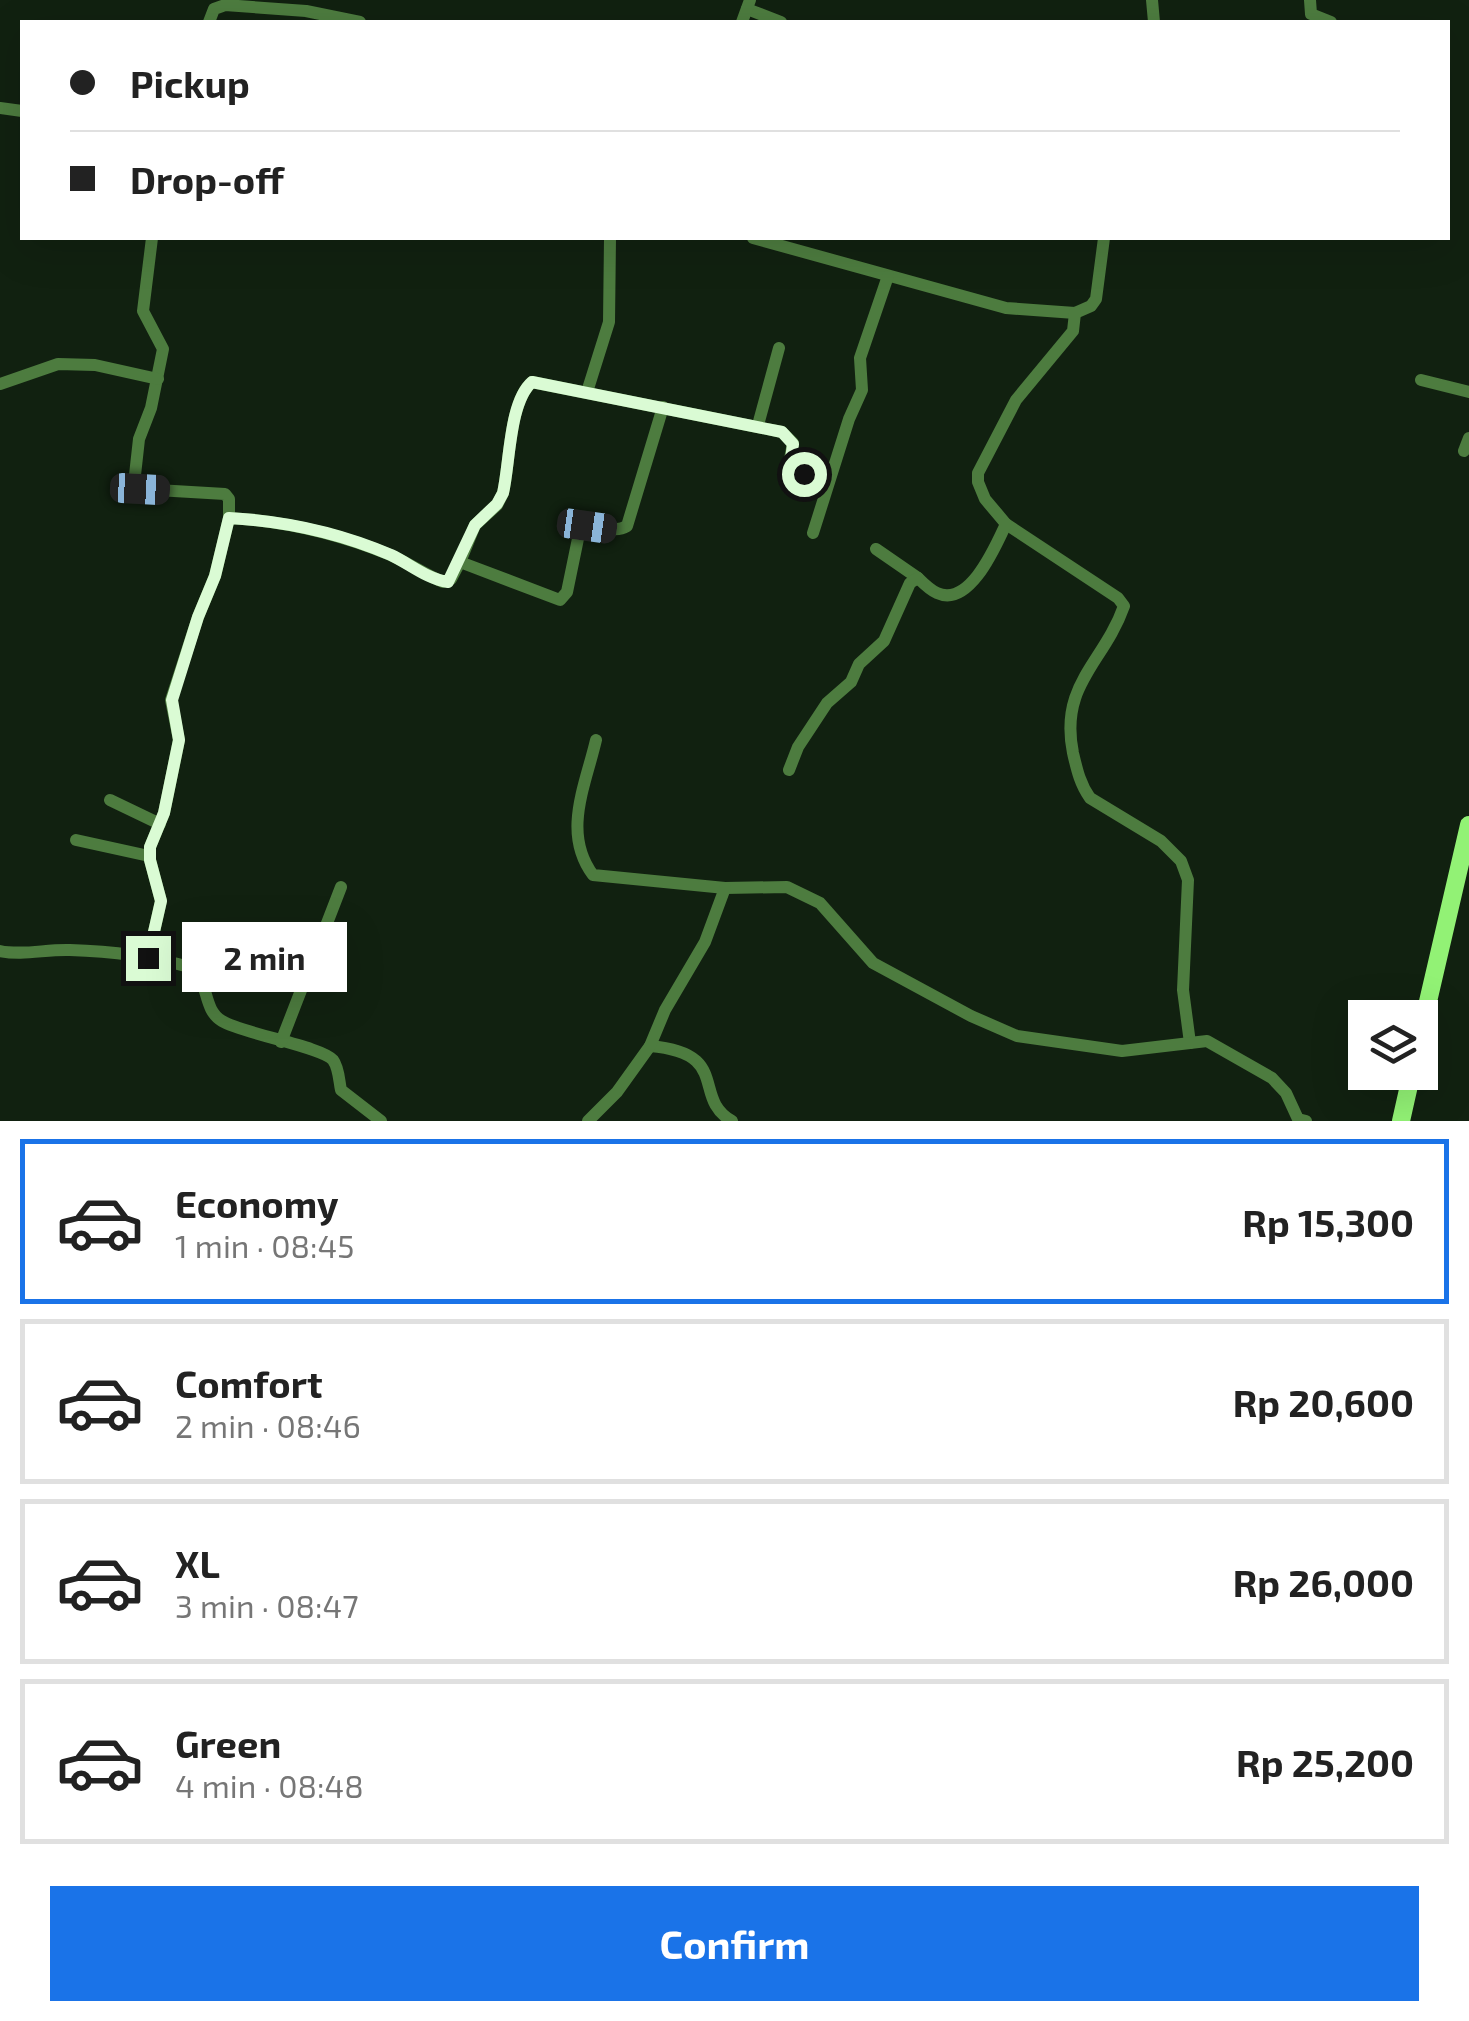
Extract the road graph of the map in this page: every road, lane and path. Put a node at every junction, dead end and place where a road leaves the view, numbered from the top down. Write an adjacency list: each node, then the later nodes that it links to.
1 (1310, 0): 6 (street)
2 (746, 10): 5 (street)
3 (210, 20): 4 (street)
4 (350, 20)
5 (775, 20)
6 (1326, 20)
7 (152, 240): 14 (street)
8 (610, 240): 17 (street)
9 (760, 240): 11 (street)
10 (1104, 240): 12 (street)
11 (888, 276): 12 (street); 21 (street)
12 (1075, 313): 23 (street)
13 (779, 348): 20 (street)
14 (158, 380): 16 (street); 22 (street)
15 (1421, 380): 18 (street)
16 (0, 384)
17 (587, 392): 19 (street); 26 (street)
18 (1469, 392)
19 (663, 407): 20 (street); 26 (street)
20 (758, 425): 21 (street)
21 (829, 478): 24 (street)
22 (229, 518): 26 (street); 31 (street)
23 (1006, 524): 27 (street); 41 (street)
24 (813, 533)
25 (876, 549): 27 (street)
26 (460, 562)
27 (918, 578): 29 (street)
28 (596, 740): 36 (street)
29 (789, 770)
30 (110, 800): 31 (street)
31 (160, 824): 34 (street)
32 (1469, 825): 39 (street)
33 (76, 840): 34 (street)
34 (149, 856): 38 (street)
35 (341, 887): 40 (street)
36 (725, 888): 41 (street); 42 (street)
37 (0, 951): 38 (street)
38 (148, 958): 40 (street)
39 (1428, 1000)
40 (281, 1042): 45 (street)
41 (1184, 1044): 44 (street)
42 (650, 1046): 46 (street); 47 (street)
43 (1408, 1090): 48 (street)
44 (1301, 1120)
45 (381, 1121)
46 (588, 1121)
47 (732, 1121)
48 (1401, 1121)

